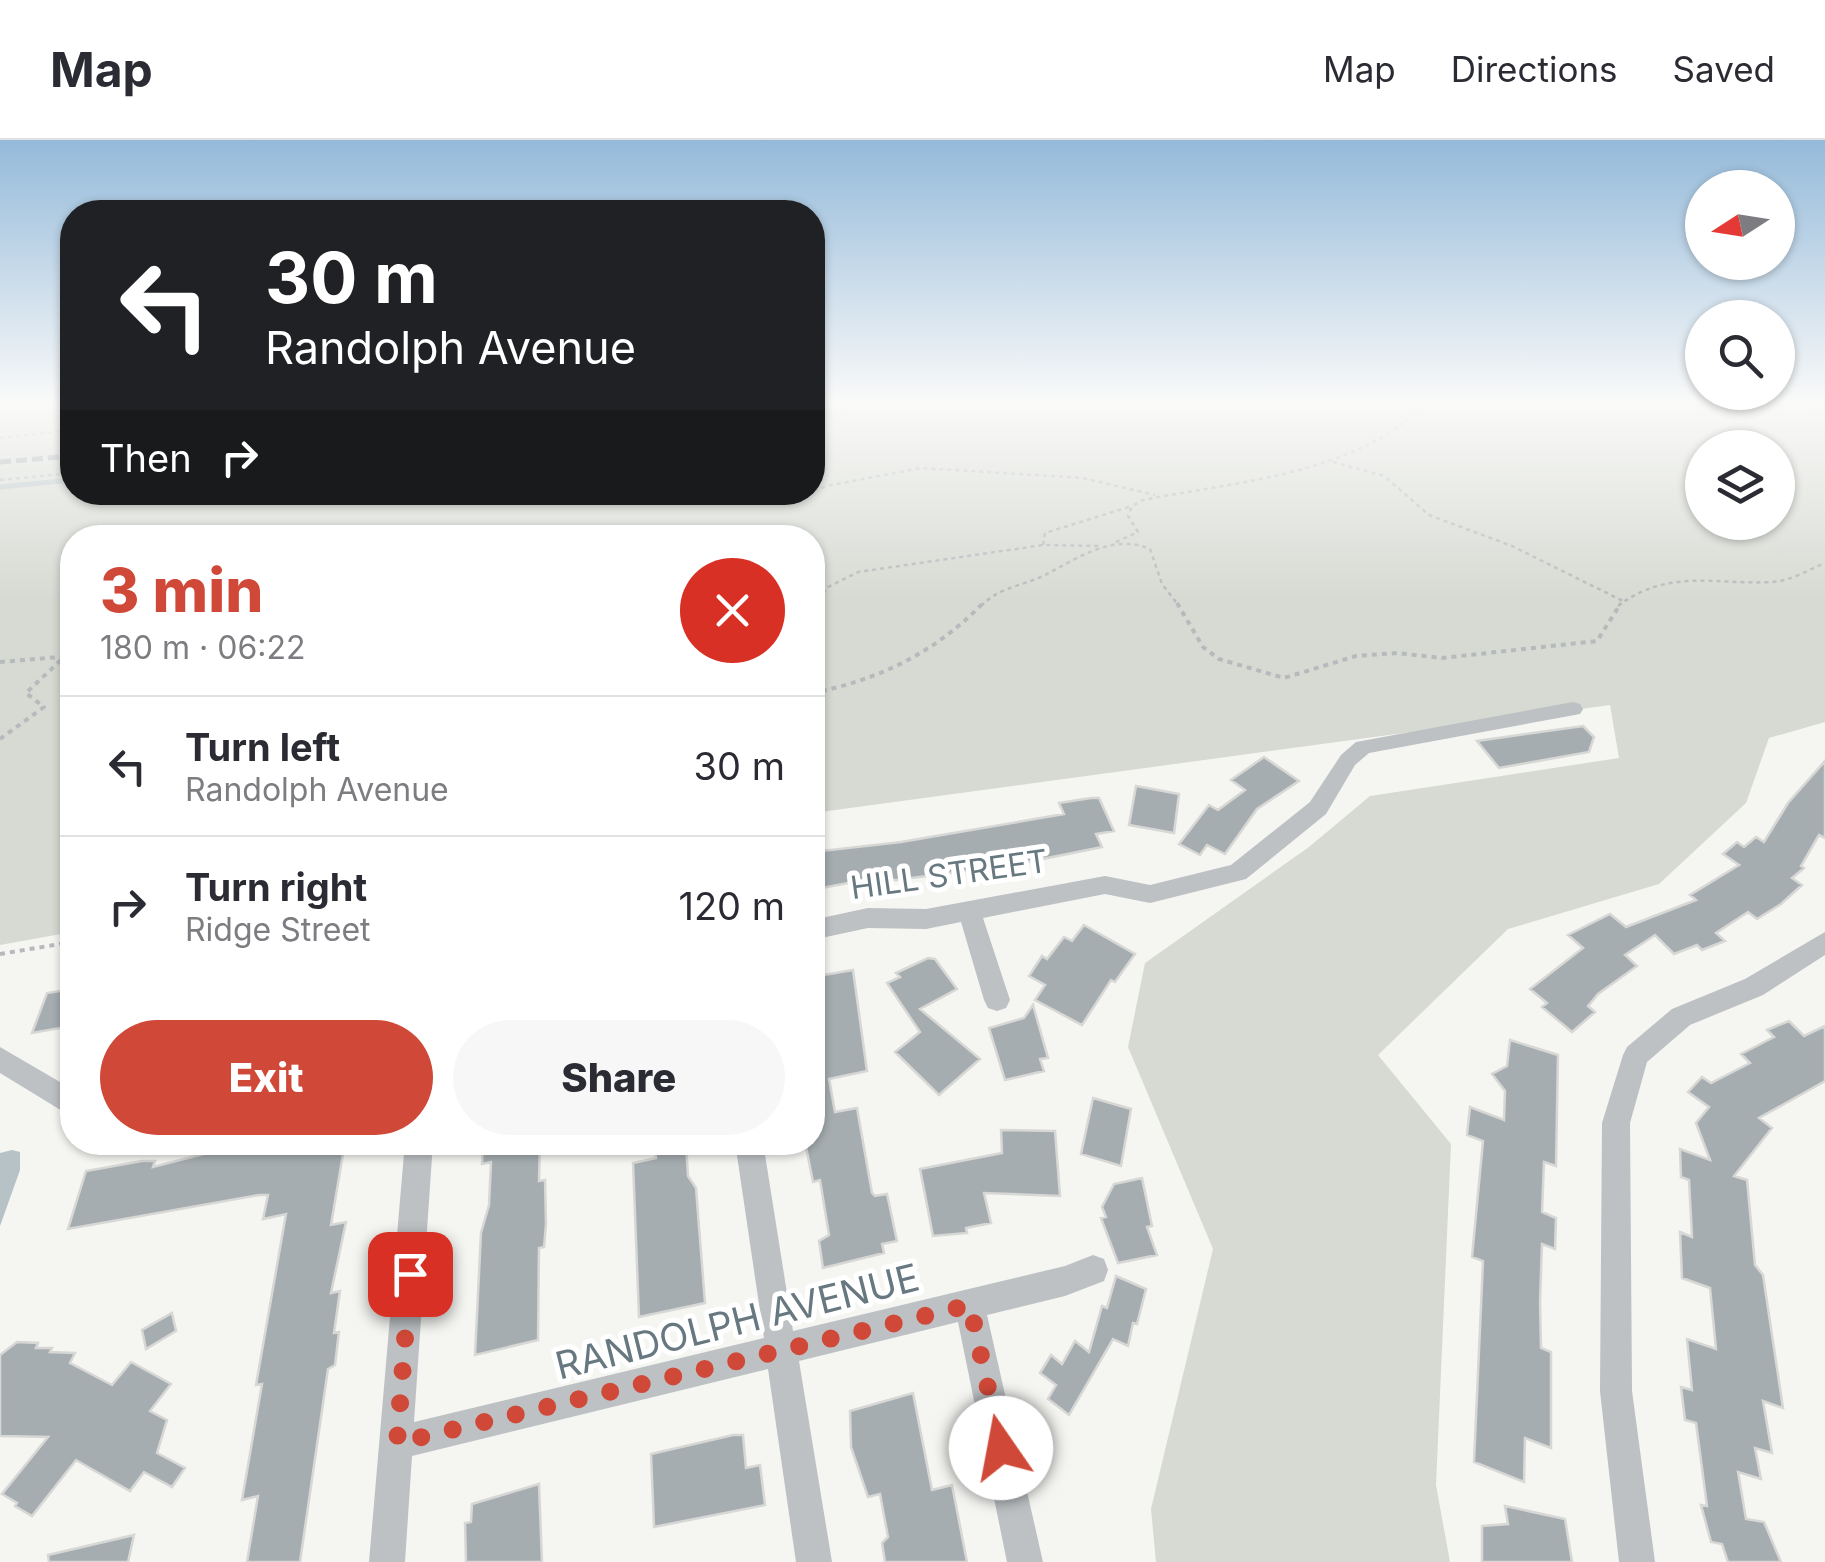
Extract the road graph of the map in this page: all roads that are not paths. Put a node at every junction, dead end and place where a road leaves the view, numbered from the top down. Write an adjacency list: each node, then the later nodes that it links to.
1 (1573, 709): 2 (street, HILL STREET)
2 (969, 911): 3 (street, HILL STREET); 5 (street)
3 (825, 927)
4 (1825, 942): 17 (street)
5 (996, 1000)
6 (0, 1059): 7 (street)
7 (60, 1096)
8 (418, 1155): 13 (street)
9 (751, 1155): 12 (street)
10 (1093, 1270): 11 (street, RANDOLPH AVENUE)
11 (970, 1305): 12 (street, RANDOLPH AVENUE); 16 (street)
12 (785, 1353): 13 (street, RANDOLPH AVENUE); 15 (street)
13 (397, 1443): 14 (street)
14 (387, 1562)
15 (814, 1562)
16 (1025, 1562)
17 (1637, 1562)

